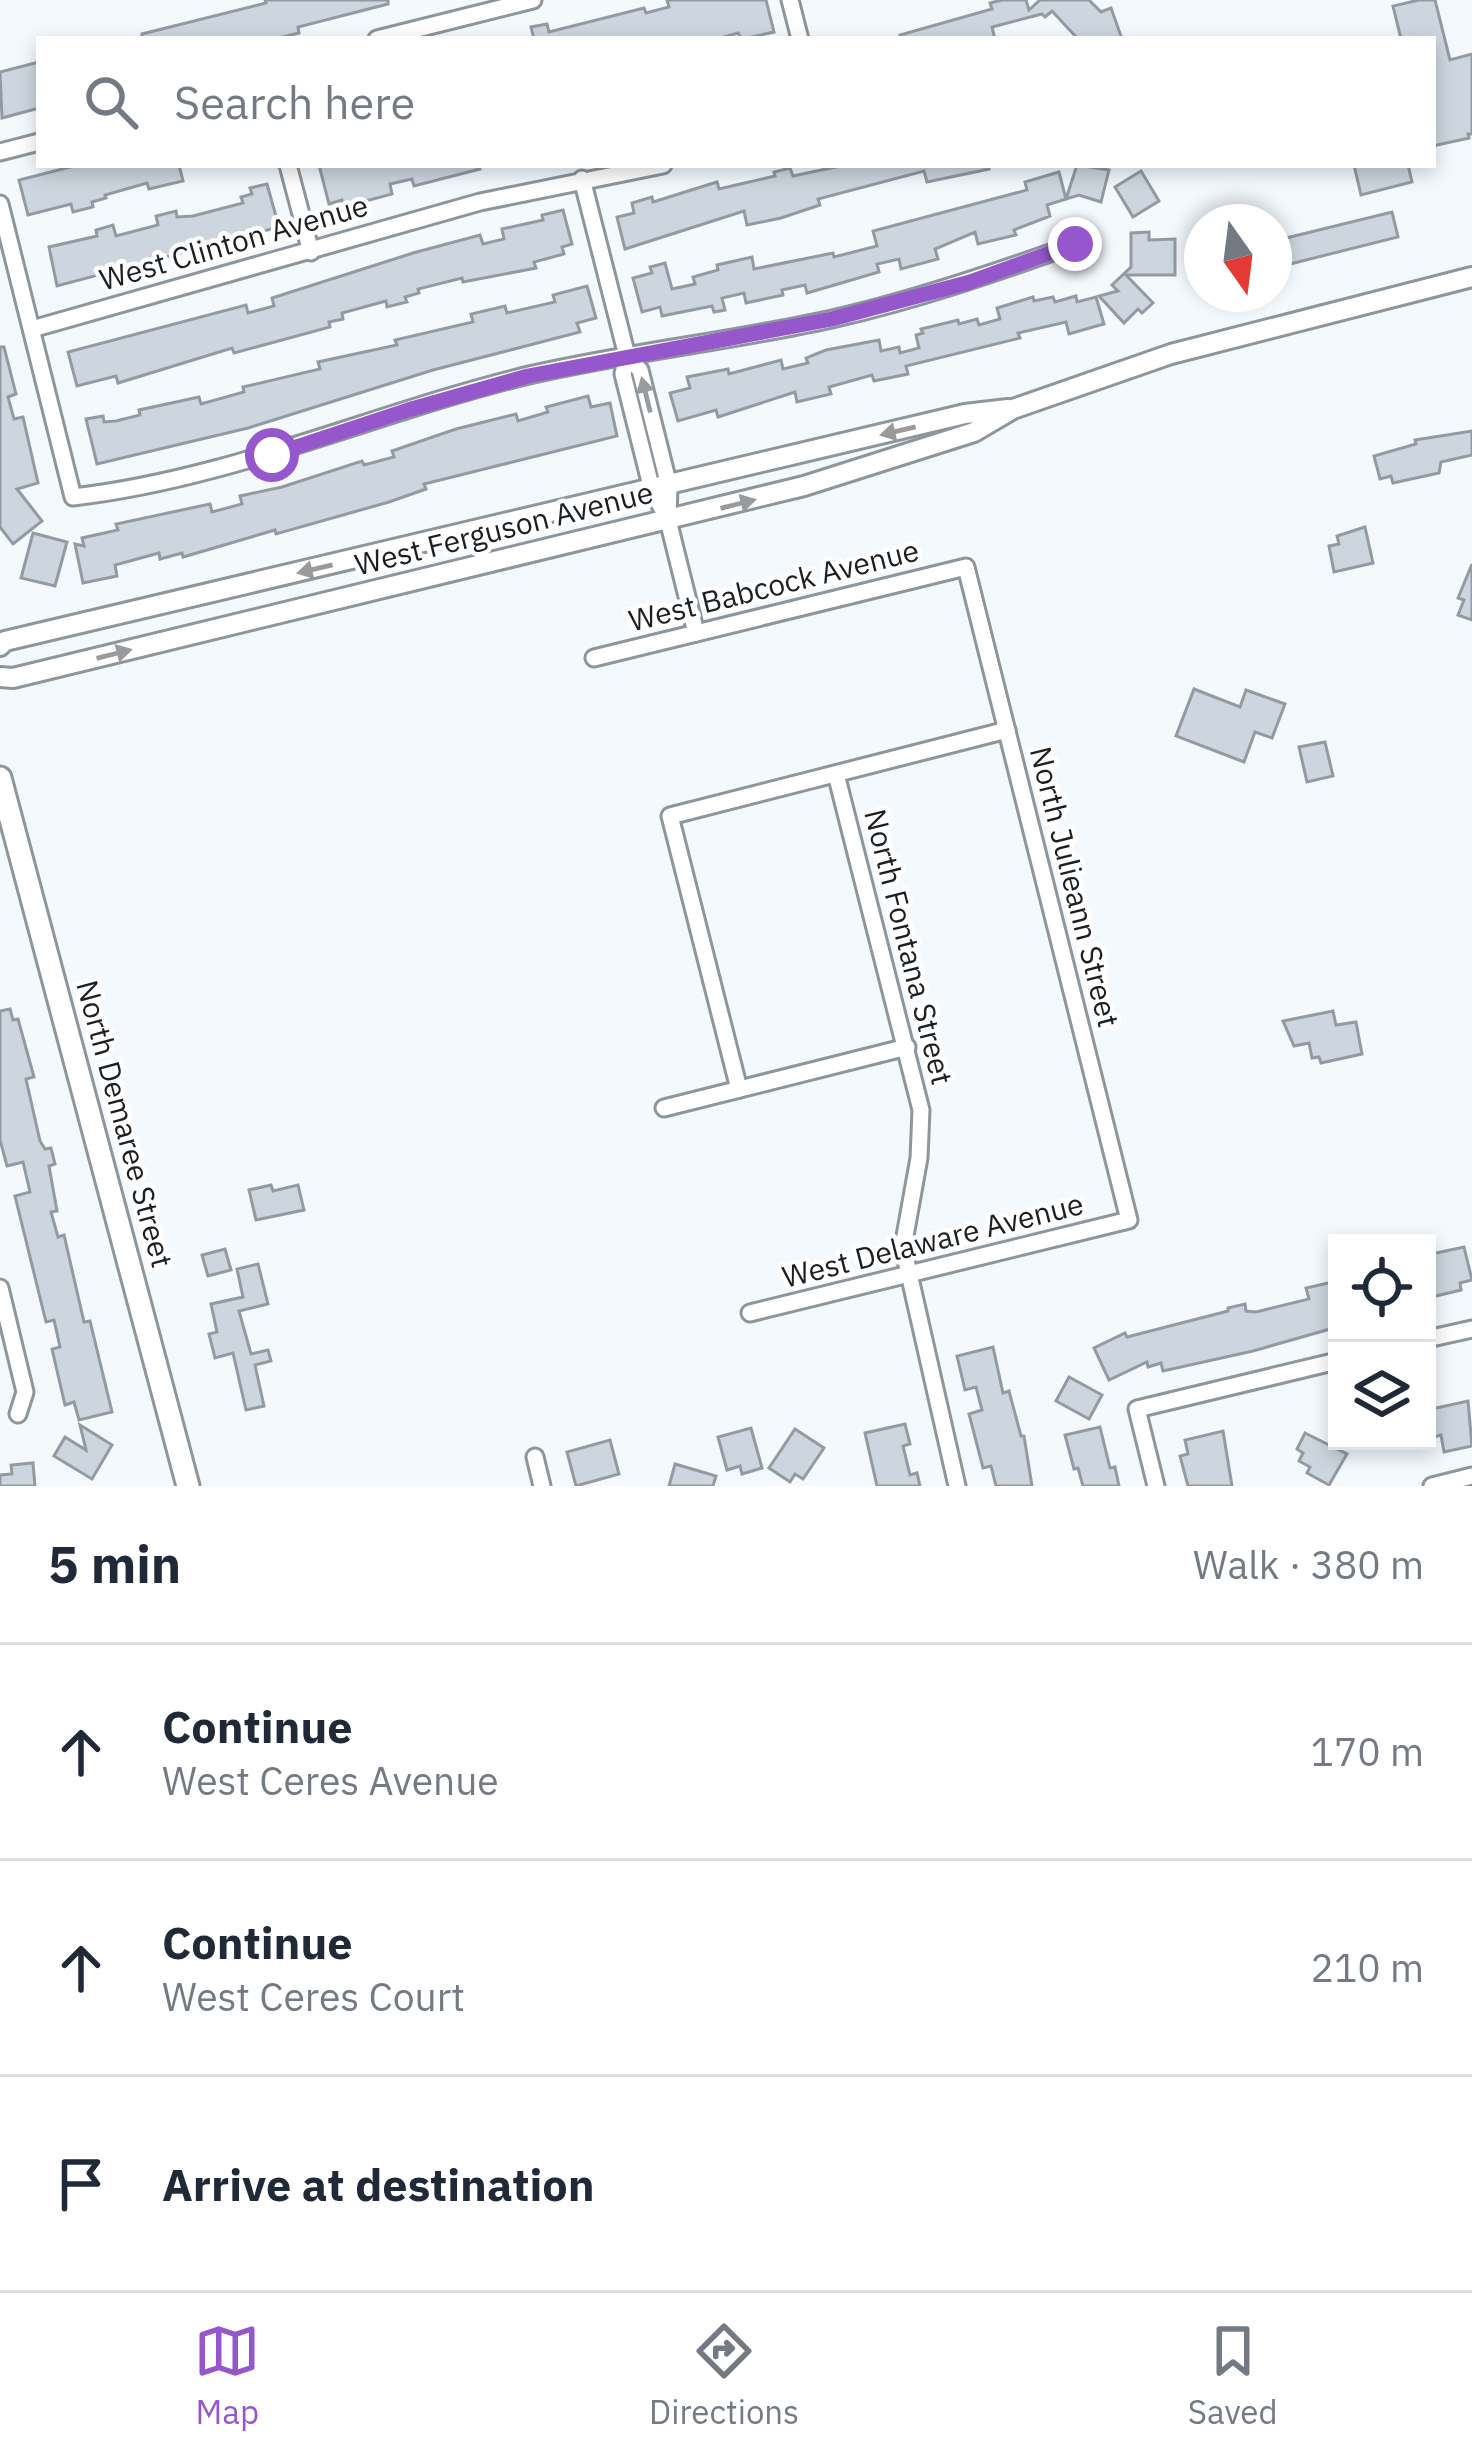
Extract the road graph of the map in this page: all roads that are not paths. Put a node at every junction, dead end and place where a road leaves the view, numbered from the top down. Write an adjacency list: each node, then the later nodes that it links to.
1 (533, 0): 3 (street)
2 (790, 0): 4 (street)
3 (389, 36)
4 (799, 36)
5 (36, 143): 6 (street)
6 (0, 152)
7 (289, 168): 12 (street)
8 (646, 168): 9 (street, West Clinton Avenue)
9 (582, 179): 12 (street, West Clinton Avenue); 15 (street)
10 (0, 204): 14 (street)
11 (1075, 244): 15 (street)
12 (311, 252): 14 (street, West Clinton Avenue)
13 (1472, 277): 16 (street, West Ferguson Avenue)
14 (32, 328): 15 (street)
15 (627, 356): 17 (street)
16 (1013, 409): 17 (street, West Ferguson Avenue, one-way to 17); 18 (street, West Ferguson Avenue, one-way to 16)
17 (661, 488): 18 (street); 21 (street, West Ferguson Avenue, one-way to 21)
18 (668, 520): 20 (street); 23 (street, West Ferguson Avenue, one-way to 18)
19 (966, 567): 20 (street, West Babcock Avenue); 24 (street, North Julieann Street)
20 (696, 633): 22 (street, West Babcock Avenue)
21 (0, 646)
22 (594, 658)
23 (0, 677)
24 (1007, 730): 25 (street); 30 (street, North Julieann Street)
25 (836, 774): 27 (street, North Fontana Street); 28 (street)
26 (0, 778): 40 (main road, North Demaree Street)
27 (907, 1047): 28 (street); 31 (street, North Fontana Street)
28 (739, 1089): 29 (street)
29 (664, 1108)
30 (1129, 1220): 31 (street, West Delaware Avenue)
31 (907, 1275): 33 (street, West Delaware Avenue); 42 (street, North Fontana Street)
32 (0, 1288): 37 (street)
33 (750, 1313)
34 (1472, 1329): 35 (street)
35 (1436, 1338)
36 (1328, 1363): 43 (street)
37 (18, 1414)
38 (536, 1457): 41 (street)
39 (1472, 1476): 44 (street)
40 (188, 1486)
41 (542, 1486)
42 (957, 1486)
43 (1156, 1486)
44 (1432, 1486)

